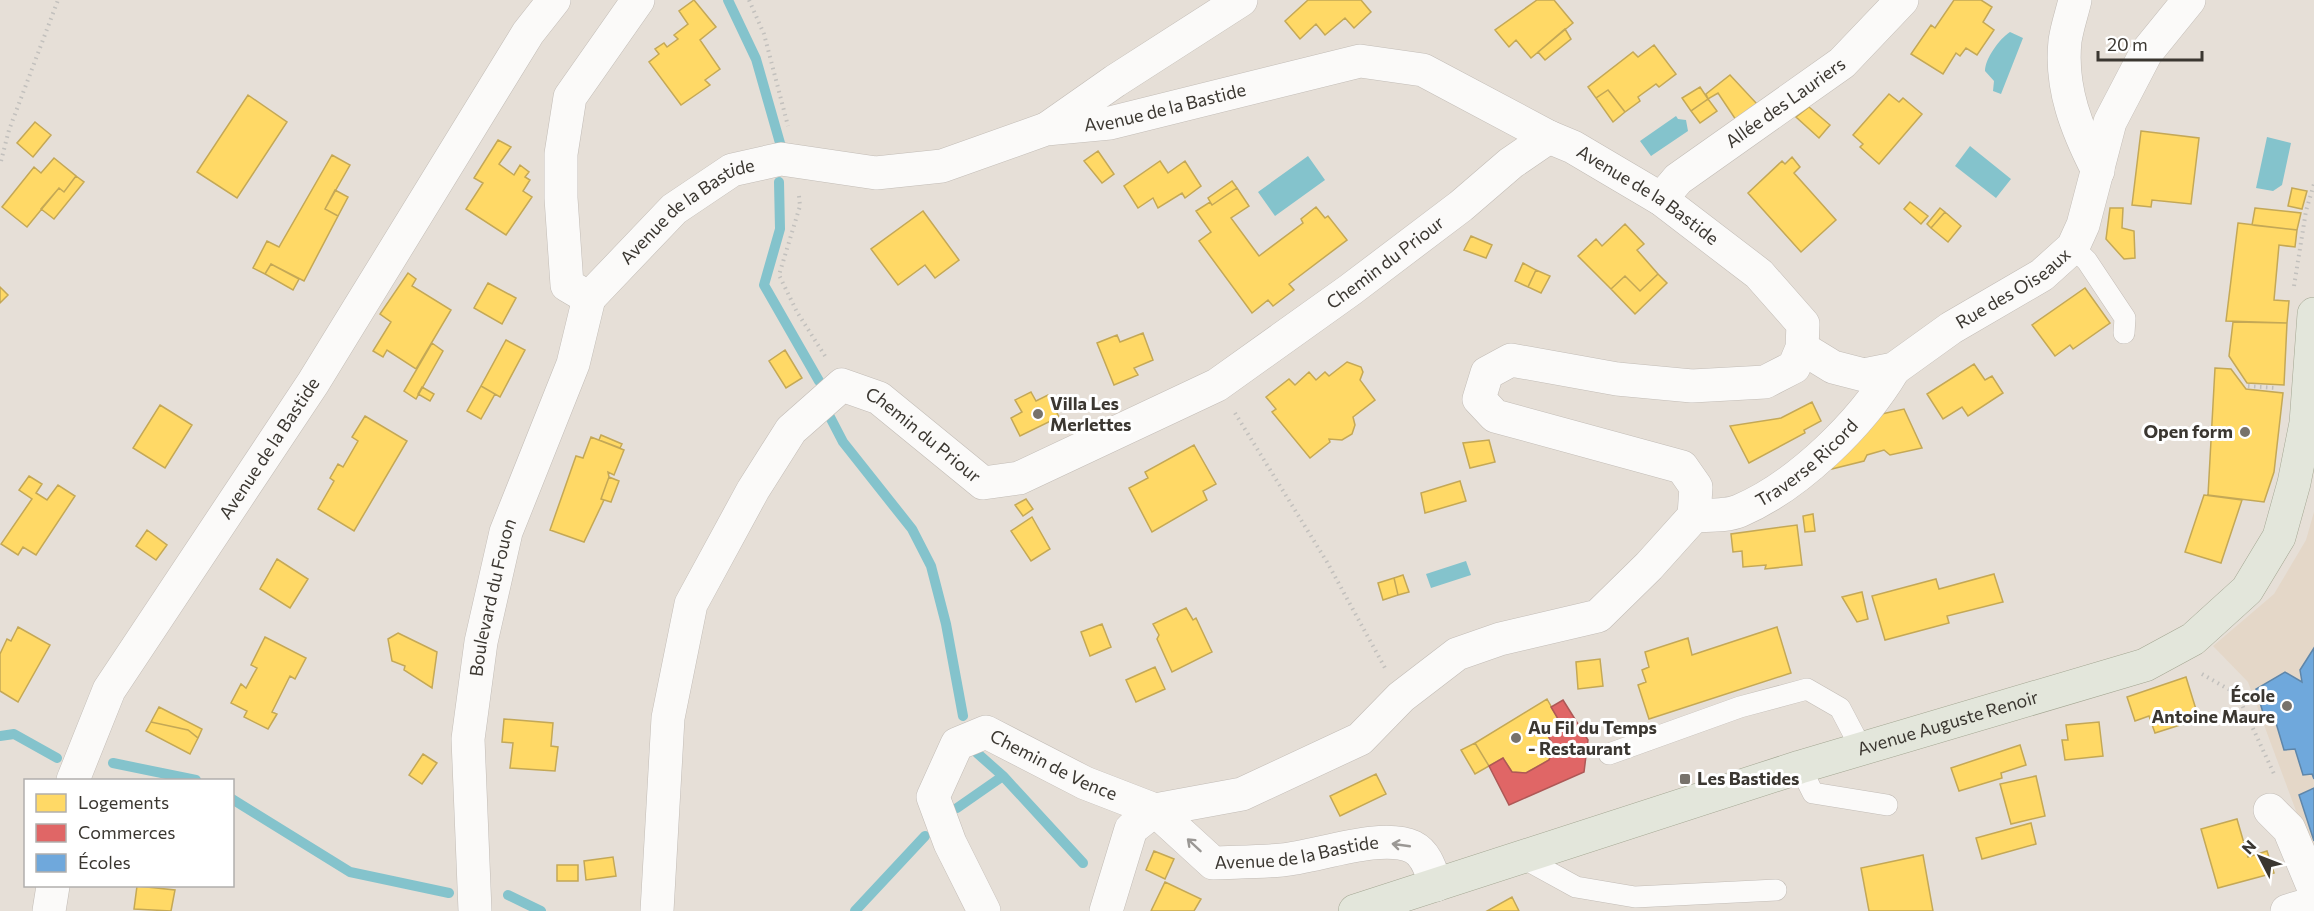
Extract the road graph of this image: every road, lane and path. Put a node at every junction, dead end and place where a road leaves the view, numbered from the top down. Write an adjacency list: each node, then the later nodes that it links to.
1 (58, 0): 12 (path)
2 (555, 0): 31 (street, Avenue de la Bastide)
3 (638, 0): 16 (street)
4 (749, 0): 11 (path)
5 (1241, 0): 9 (street)
6 (1902, 0): 14 (street, Allée des Lauriers)
7 (2075, 0): 13 (street)
8 (2189, 0): 13 (street, Rue des Oiseaux)
9 (1046, 129): 10 (street, Avenue de la Bastide); 11 (street, Avenue de la Bastide)
10 (1549, 137): 14 (street, Avenue de la Bastide); 22 (street, Chemin du Priour)
11 (796, 159): 16 (street, Avenue de la Bastide); 21 (path)
12 (2, 161)
13 (2098, 171): 15 (street, Rue des Oiseaux)
14 (1661, 199): 19 (street, Avenue de la Bastide)
15 (2073, 247): 18 (lane); 20 (street, Rue des Oiseaux)
16 (589, 298): 42 (street, Boulevard du Fouon)
17 (2314, 314): 28 (main road, Avenue Auguste Renoir)
18 (2124, 333)
19 (1802, 348): 20 (street, Rue des Oiseaux); 25 (street)
20 (1894, 369): 25 (street, Traverse Ricord)
21 (842, 385): 22 (street, Chemin du Priour); 43 (street, Chemin du Priour)
22 (1217, 385): 26 (path)
23 (2248, 386): 24 (path)
24 (2278, 388)
25 (1694, 516): 33 (street)
26 (1387, 671)
27 (2198, 671): 34 (path)
28 (1861, 748): 29 (lane); 30 (main road, Avenue Auguste Renoir)
29 (1610, 754)
30 (1800, 767): 32 (lane); 35 (main road, Avenue Auguste Renoir)
31 (73, 779)
32 (1887, 805)
33 (1155, 810): 36 (street, Avenue de la Bastide, one-way to 33); 44 (street, Chemin de Vence); 45 (street)
34 (2279, 820): 38 (street)
35 (1523, 858): 36 (main road, Avenue Auguste Renoir); 39 (lane)
36 (1436, 885): 46 (main road, Avenue Auguste Renoir)
37 (53, 887): 41 (street)
38 (2314, 889)
39 (1776, 890)
40 (2314, 903): 47 (street)
41 (49, 911)
42 (476, 911)
43 (657, 911)
44 (984, 911)
45 (1106, 911)
46 (1355, 911)
47 (2287, 911)

